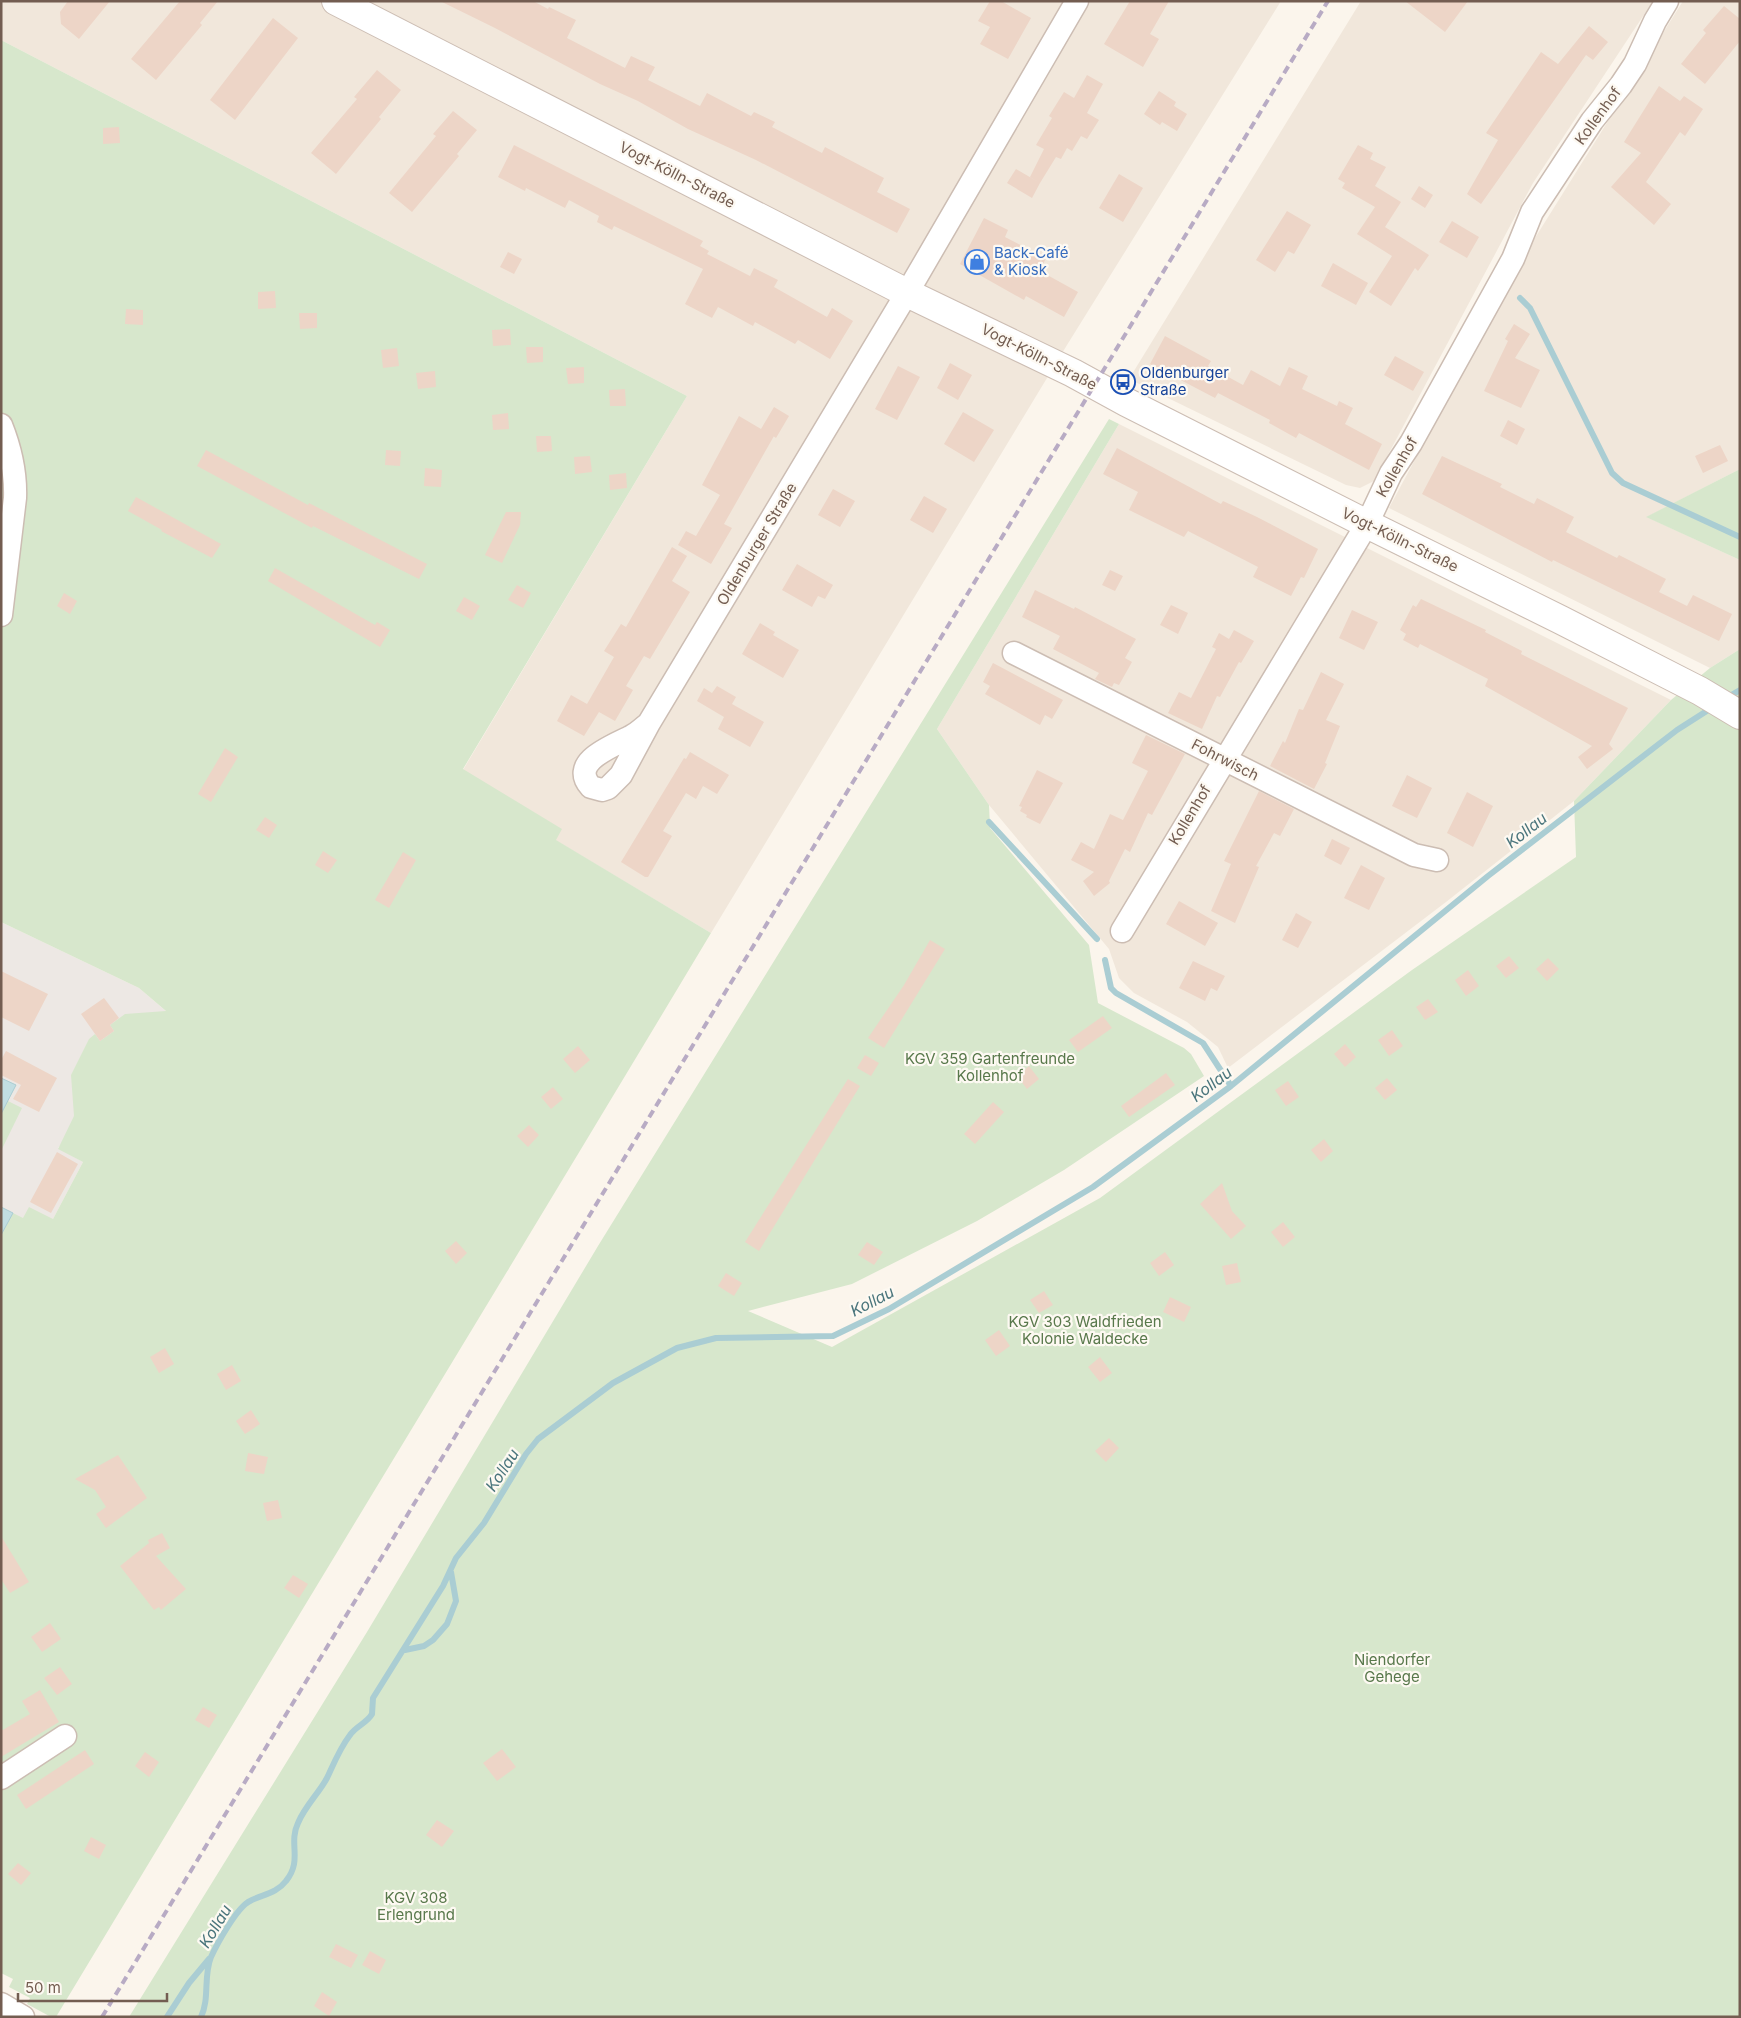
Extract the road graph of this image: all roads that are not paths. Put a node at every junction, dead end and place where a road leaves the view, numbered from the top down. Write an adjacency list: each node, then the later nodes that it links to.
1 (336, 1): 4 (street, Vogt-Kölln-Straße)
2 (1077, 1): 4 (street, Oldenburger Straße)
3 (1667, 1): 6 (street, Kollenhof)
4 (907, 293): 6 (street, Vogt-Kölln-Straße); 10 (street, Oldenburger Straße)
5 (1, 425): 7 (street)
6 (1367, 524): 9 (street, Vogt-Kölln-Straße); 11 (street, Kollenhof)
7 (1, 615)
8 (1014, 653): 11 (street, Fohrwisch)
9 (1740, 715)
10 (649, 724)
11 (1224, 759): 12 (street, Fohrwisch); 13 (street, Kollenhof)
12 (1438, 860)
13 (1122, 931)
14 (64, 1736): 15 (street)
15 (1, 1778)
16 (1, 2004): 17 (street)
17 (23, 2017)

